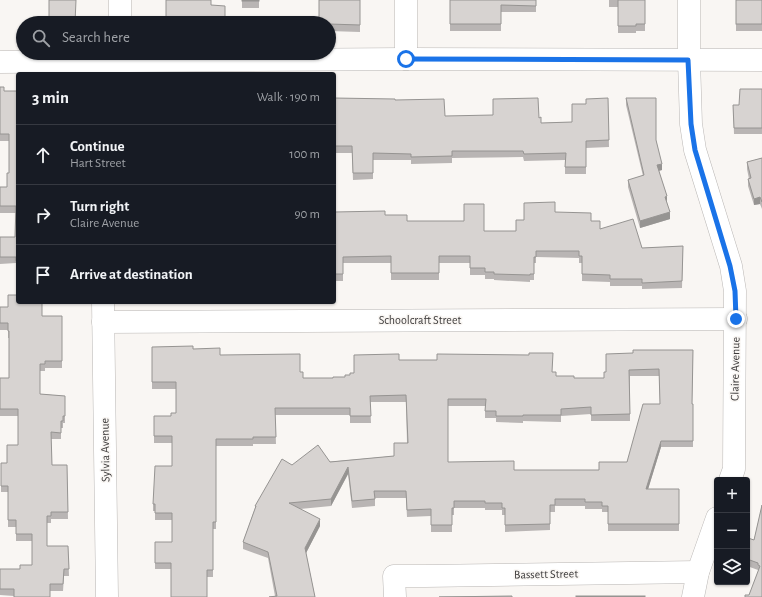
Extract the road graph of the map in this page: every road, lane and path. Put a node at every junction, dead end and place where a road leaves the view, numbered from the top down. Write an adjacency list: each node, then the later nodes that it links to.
1 (120, 0): 4 (street)
2 (406, 0): 5 (street)
3 (689, 0): 8 (street, Claire Avenue)
4 (120, 16)
5 (406, 59): 7 (street); 8 (street)
6 (334, 60): 11 (street)
7 (336, 60)
8 (688, 60): 9 (street); 13 (street, Claire Avenue)
9 (762, 60)
10 (0, 62): 11 (street)
11 (119, 63)
12 (103, 312): 13 (street, Schoolcraft Street); 17 (street, Sylvia Avenue)
13 (736, 319): 14 (street, Claire Avenue)
14 (731, 477)
15 (714, 527): 16 (street)
16 (698, 572): 18 (street, Bassett Street); 19 (street)
17 (107, 597)
18 (395, 597)
19 (693, 597)

